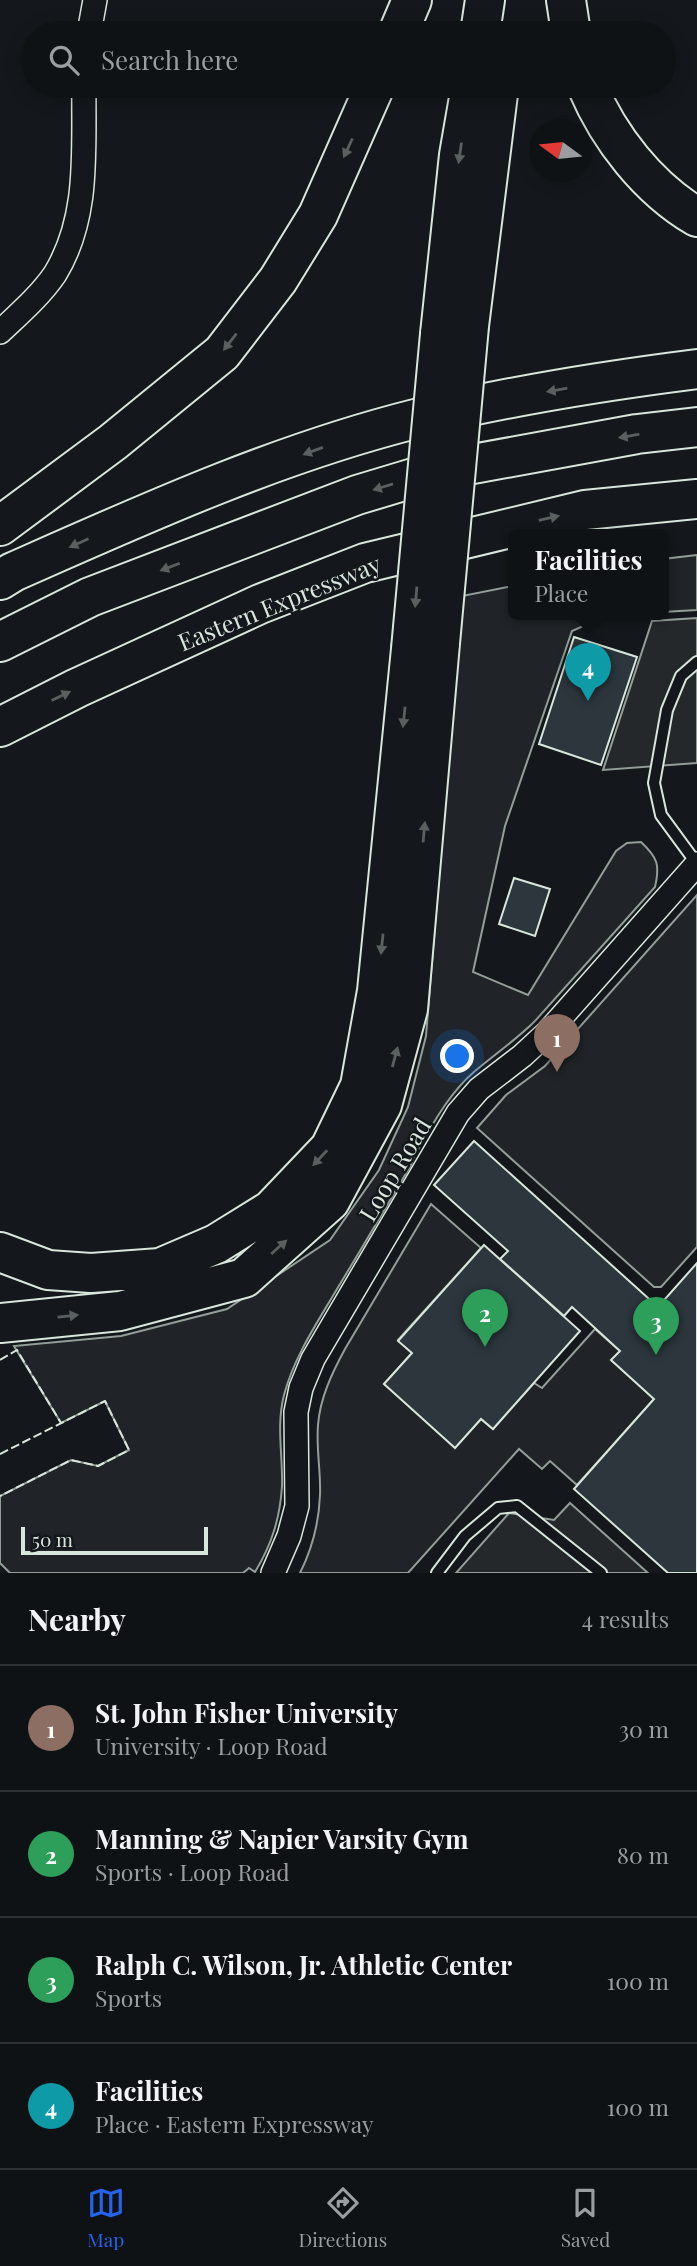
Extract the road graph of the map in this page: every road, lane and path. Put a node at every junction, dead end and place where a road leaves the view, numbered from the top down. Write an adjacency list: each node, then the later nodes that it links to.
1 (95, 0): 6 (street)
2 (412, 0): 7 (highway)
3 (485, 0): 8 (highway)
4 (509, 0): 9 (highway)
5 (566, 0): 10 (highway)
6 (91, 21)
7 (403, 21)
8 (482, 21)
9 (506, 21)
10 (569, 21)
11 (84, 98): 18 (street)
12 (370, 98): 22 (highway, one-way to 22)
13 (469, 98): 17 (highway, one-way to 17)
14 (497, 98): 17 (highway)
15 (592, 98): 16 (highway)
16 (697, 217)
17 (455, 330): 25 (highway, bridge)
18 (0, 332)
19 (697, 369): 23 (highway, one-way to 23)
20 (697, 427): 24 (highway, one-way to 24)
21 (697, 499): 27 (highway, Eastern Expressway, one-way to 21)
22 (0, 526)
23 (0, 580)
24 (0, 642)
25 (426, 646): 29 (highway, one-way to 29); 30 (highway, one-way to 25)
26 (697, 662): 28 (lane)
27 (0, 727)
28 (697, 864): 31 (street, Loop Road)
29 (0, 1252)
30 (0, 1323)
31 (273, 1573)
32 (437, 1573): 33 (lane)
33 (600, 1573)

